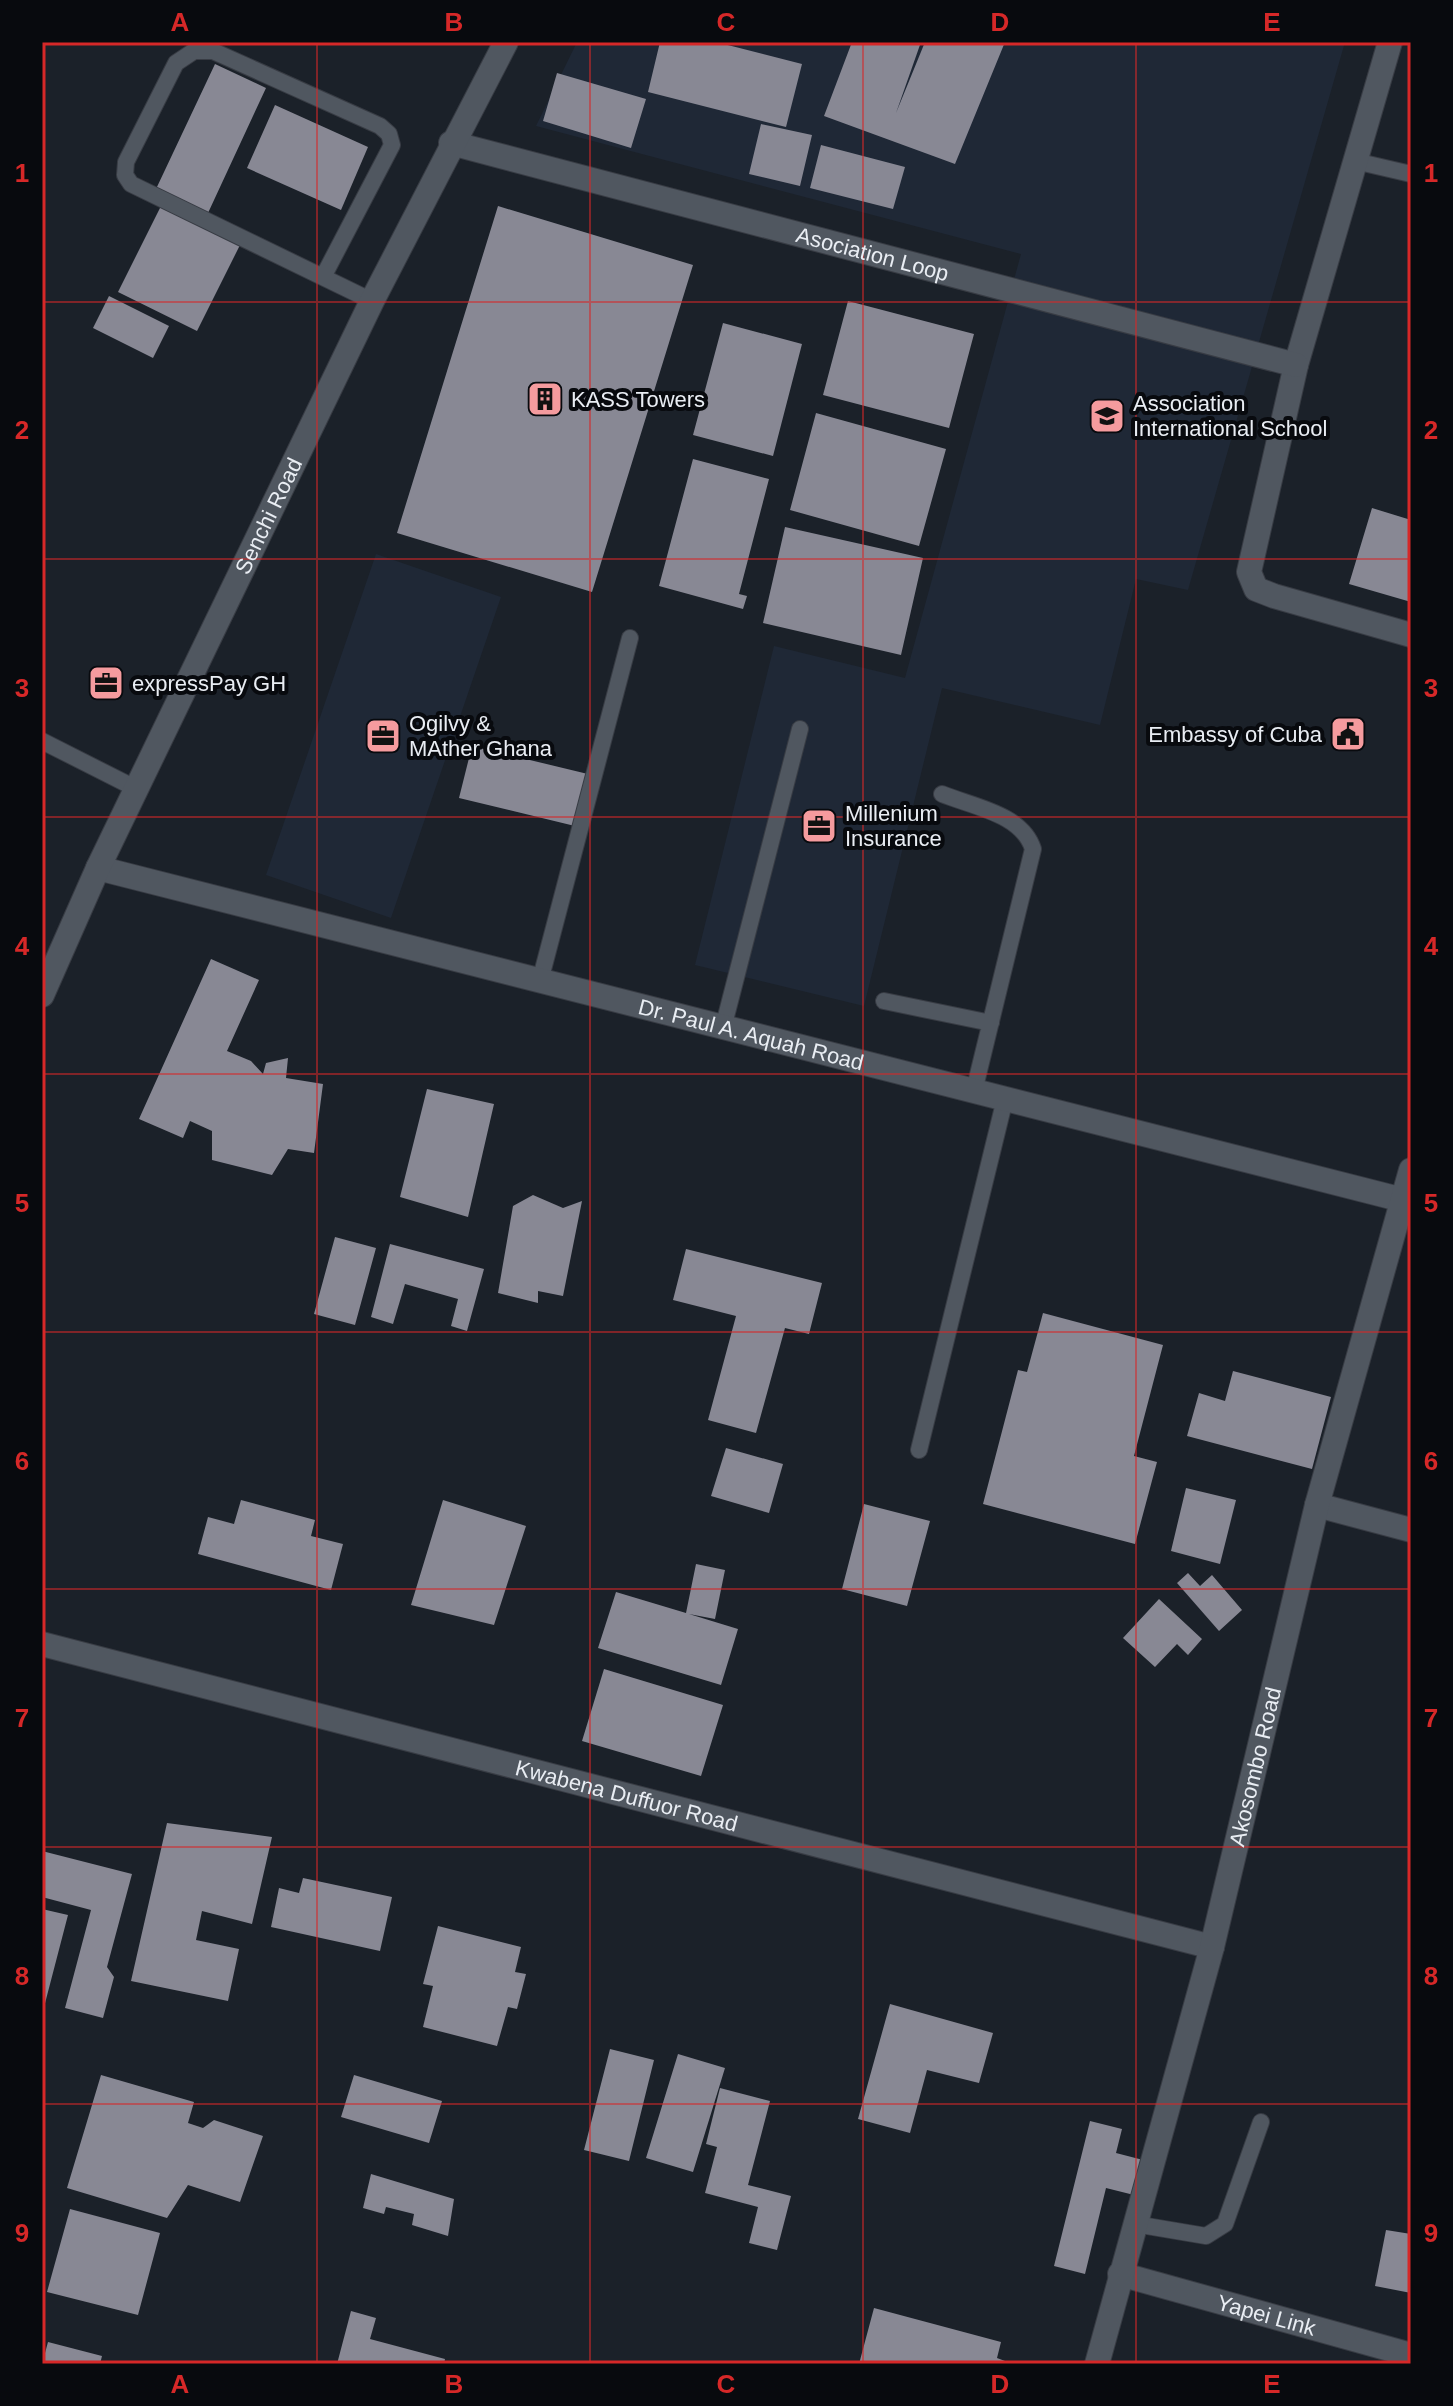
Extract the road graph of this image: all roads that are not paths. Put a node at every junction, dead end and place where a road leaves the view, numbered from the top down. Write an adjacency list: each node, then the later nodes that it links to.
1 (506, 42): 3 (street, Senchi Road)
2 (1390, 42): 4 (street)
3 (451, 143): 7 (street, Senchi Road); 8 (street, Asociation Loop)
4 (1355, 161): 5 (lane); 8 (street)
5 (1411, 174)
6 (323, 277): 6 (lane); 7 (lane)
7 (372, 301): 13 (street, Senchi Road)
8 (1296, 365): 9 (street)
9 (1411, 635)
10 (630, 638): 16 (lane)
11 (800, 729): 20 (lane)
12 (42, 741): 13 (lane)
13 (137, 789): 15 (street, Senchi Road)
14 (942, 794): 19 (lane)
15 (98, 868): 16 (street, Dr. Paul A. Aquah Road); 17 (street, Senchi Road)
16 (540, 981): 20 (street, Dr. Paul A. Aquah Road)
17 (42, 995)
18 (884, 1001): 19 (lane)
19 (991, 1023): 21 (lane)
20 (723, 1028): 21 (street, Dr. Paul A. Aquah Road)
21 (974, 1091): 22 (street, Dr. Paul A. Aquah Road)
22 (1005, 1099): 24 (street, Dr. Paul A. Aquah Road); 25 (lane)
23 (1411, 1170): 24 (street, Akosombo Road)
24 (1403, 1200): 26 (street, Akosombo Road)
25 (919, 1450)
26 (1317, 1505): 27 (street); 29 (street, Akosombo Road)
27 (1411, 1530)
28 (42, 1644): 29 (street, Kwabena Duffuor Road)
29 (1212, 1947): 31 (street, Akosombo Road)
30 (1261, 2122): 31 (lane)
31 (1135, 2224): 32 (street, Akosombo Road)
32 (1120, 2274): 33 (street, Yapei Link); 34 (street, Akosombo Road)
33 (1411, 2355)
34 (1097, 2364)

